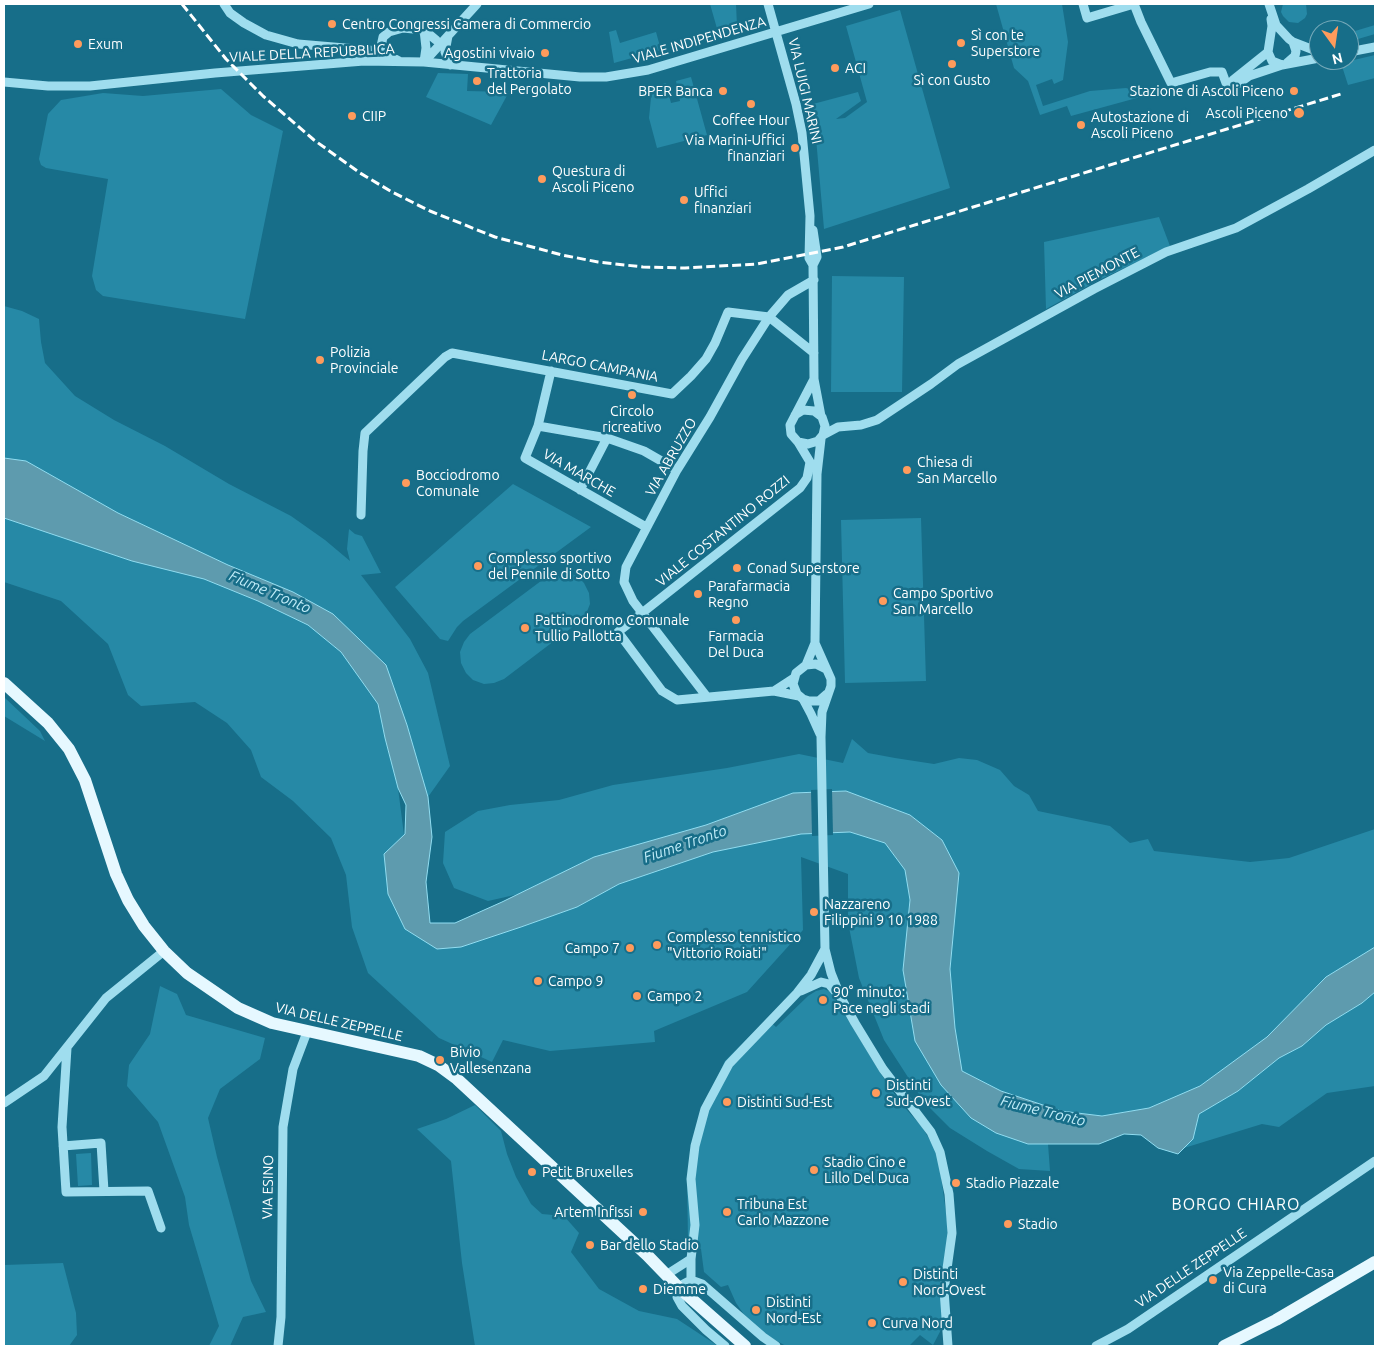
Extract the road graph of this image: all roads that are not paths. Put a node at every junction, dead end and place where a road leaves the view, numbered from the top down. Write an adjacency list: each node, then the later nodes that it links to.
1 (224, 4): 17 (street)
2 (477, 4): 10 (street)
3 (768, 4): 9 (street, VIA LUIGI MARINI)
4 (869, 4): 9 (street, VIALE INDIPENDENZA)
5 (1083, 4): 6 (street)
6 (1134, 4): 25 (street)
7 (1269, 4): 12 (street); 13 (street)
8 (424, 30): 11 (street); 17 (street); 20 (street)
9 (777, 32): 23 (street, VIALE INDIPENDENZA); 27 (street, VIA LUIGI MARINI)
10 (448, 36): 20 (street); 21 (street)
11 (436, 40)
12 (1291, 40): 13 (street); 15 (street); 22 (street)
13 (1269, 47): 22 (street); 25 (street)
14 (1375, 47): 16 (street)
15 (1309, 48)
16 (1359, 50)
17 (380, 51): 19 (street)
18 (1309, 60): 22 (street)
19 (402, 62): 20 (street, VIALE DELLA REPUBBLICA); 24 (street, VIALE DELLA REPUBBLICA)
20 (424, 62): 21 (street, VIALE DELLA REPUBBLICA)
21 (450, 64): 23 (street, VIALE DELLA REPUBBLICA)
22 (1285, 64): 25 (street)
23 (622, 75)
24 (4, 82)
25 (1226, 83)
26 (1375, 150): 35 (street, VIA PIEMONTE)
27 (814, 280): 28 (street, VIA ABRUZZO); 29 (street)
28 (769, 317): 29 (street); 30 (street, LARGO CAMPANIA); 40 (street, VIA ABRUZZO)
29 (814, 353): 31 (street)
30 (552, 371): 34 (street, VIA MARCHE); 43 (street, LARGO CAMPANIA)
31 (814, 380): 32 (street); 33 (street)
32 (794, 416): 33 (street); 38 (street)
33 (822, 418): 35 (street); 36 (street)
34 (538, 426): 37 (street); 42 (street, VIA MARCHE)
35 (838, 427): 36 (street, VIA PIEMONTE)
36 (822, 437): 38 (street); 41 (street)
37 (607, 438): 40 (street); 42 (street)
38 (798, 442): 39 (street)
39 (810, 462): 41 (street); 45 (street, VIALE COSTANTINO ROZZI)
40 (677, 470): 44 (street, VIA ABRUZZO)
41 (816, 474): 46 (street)
42 (580, 490): 44 (street, VIA MARCHE)
43 (361, 515)
44 (646, 527): 45 (street, VIA ABRUZZO)
45 (642, 613): 53 (street); 53 (street, VIALE COSTANTINO ROZZI)
46 (815, 643): 47 (street); 48 (street)
47 (806, 665): 48 (street); 49 (street)
48 (826, 669): 52 (street)
49 (794, 678): 51 (street); 54 (street)
50 (4, 683): 57 (main road, VIA DELLE ZEPPELLE)
51 (774, 691): 53 (street); 54 (street)
52 (828, 694): 54 (street); 55 (street)
53 (707, 697)
54 (801, 698): 55 (street)
55 (821, 737): 56 (street)
56 (825, 946): 58 (street); 59 (street)
57 (164, 951): 60 (main road, VIA DELLE ZEPPELLE); 61 (street)
58 (797, 993): 59 (street); 67 (street)
59 (841, 998): 72 (street)
60 (307, 1032): 69 (main road, VIA DELLE ZEPPELLE); 73 (street, VIA ESINO)
61 (67, 1048): 62 (street); 63 (street)
62 (4, 1103)
63 (63, 1146): 65 (street); 65 (street)
64 (1375, 1161): 77 (street, VIA DELLE ZEPPELLE)
65 (104, 1191): 66 (street)
66 (161, 1228)
67 (691, 1259): 69 (street); 70 (street)
68 (1375, 1262): 78 (main road)
69 (666, 1275): 71 (main road, VIA DELLE ZEPPELLE)
70 (691, 1280): 71 (street); 76 (street)
71 (678, 1287): 74 (street, VIA DELLE ZEPPELLE); 75 (main road)
72 (949, 1345)
73 (278, 1346)
74 (725, 1346)
75 (745, 1346)
76 (776, 1346)
77 (1096, 1346)
78 (1224, 1346)

